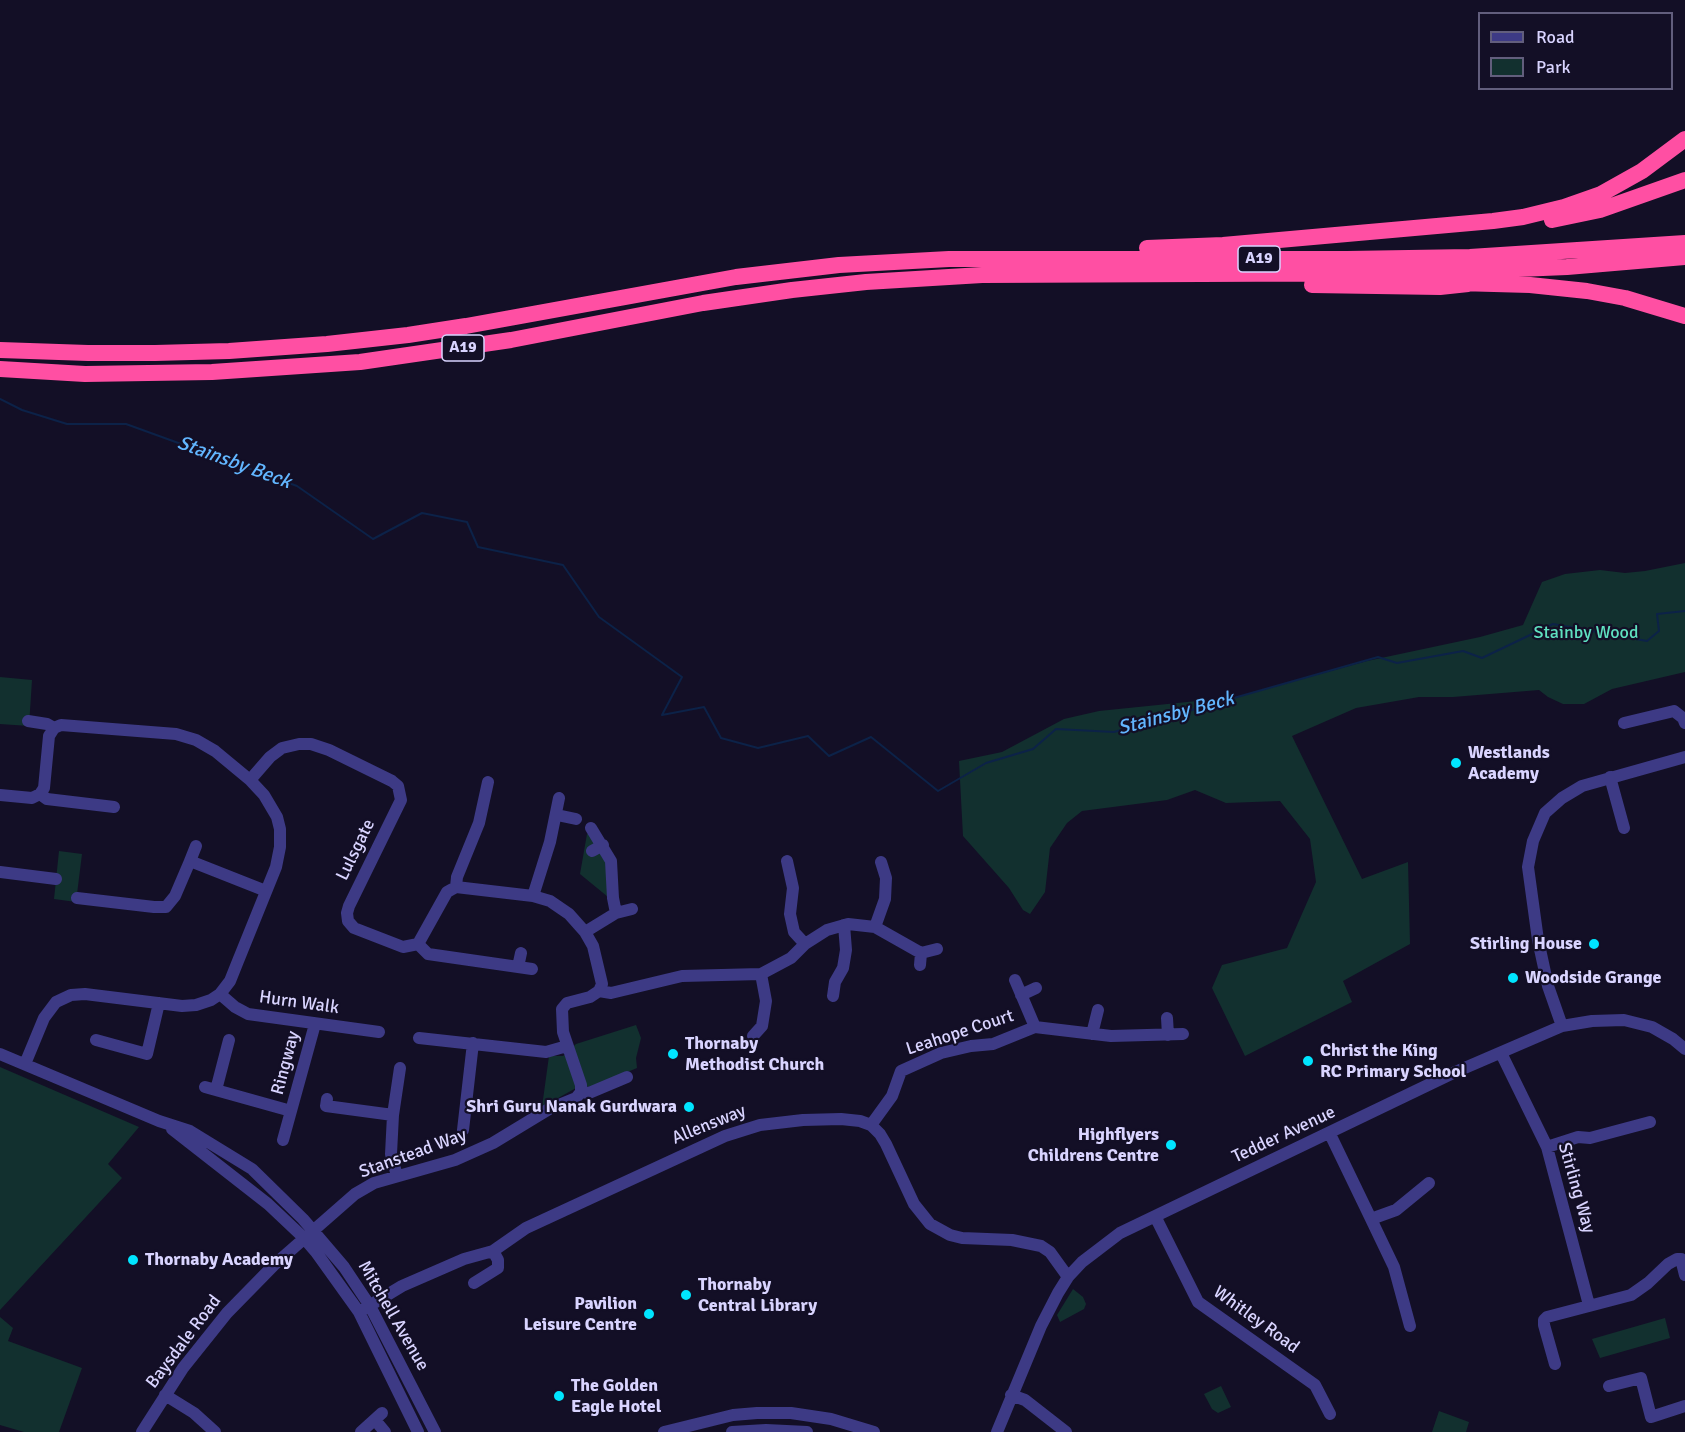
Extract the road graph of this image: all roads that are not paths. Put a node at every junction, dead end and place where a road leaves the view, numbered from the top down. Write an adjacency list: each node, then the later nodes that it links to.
1 (1685, 139): 3 (highway)
2 (1685, 180): 3 (highway)
3 (1387, 231): 5 (highway)
4 (1682, 250): 5 (highway, A19); 6 (highway, A19)
5 (839, 265): 12 (highway, A19)
6 (1327, 274): 7 (highway, A19); 8 (highway)
7 (921, 279): 8 (highway); 13 (highway, A19)
8 (1468, 284): 9 (highway)
9 (1546, 286): 10 (highway); 11 (highway)
10 (1685, 316)
11 (1685, 326)
12 (0, 350)
13 (0, 369)
14 (28, 721): 17 (street)
15 (1624, 723): 16 (street)
16 (1685, 723)
17 (54, 728): 20 (street); 22 (street)
18 (1684, 761): 19 (street)
19 (1610, 777): 29 (street); 62 (street)
20 (250, 780): 37 (street); 45 (street, Lulsgate)
21 (482, 789): 36 (street)
22 (39, 794): 23 (street); 25 (street)
23 (0, 795)
24 (559, 798): 26 (street)
25 (114, 807)
26 (557, 815): 27 (street); 38 (street)
27 (576, 819)
28 (591, 828): 41 (street)
29 (1624, 828)
30 (196, 846): 31 (street)
31 (190, 861): 37 (street); 39 (street)
32 (787, 861): 46 (street)
33 (881, 862): 43 (street)
34 (0, 872): 35 (street)
35 (56, 879)
36 (456, 887): 38 (street); 45 (street)
37 (266, 891): 55 (street)
38 (533, 896): 44 (street)
39 (77, 898)
40 (632, 909): 41 (street)
41 (616, 914): 44 (street)
42 (844, 925): 43 (street); 46 (street); 57 (street)
43 (875, 927): 47 (street)
44 (585, 932): 54 (street)
45 (418, 944): 49 (street, Lulsgate)
46 (805, 944): 51 (street)
47 (937, 949)
48 (520, 953): 49 (street)
49 (518, 967): 50 (street, Lulsgate)
50 (532, 969)
51 (761, 974): 54 (street); 68 (street)
52 (1015, 980): 56 (street)
53 (1036, 988): 56 (street)
54 (599, 992): 73 (street)
55 (220, 994): 58 (street); 61 (street, Hurn Walk)
56 (1021, 994): 63 (street)
57 (833, 996)
58 (159, 1003): 70 (street); 77 (street)
59 (1098, 1010): 65 (street)
60 (1167, 1018): 67 (street)
61 (315, 1024): 64 (street, Hurn Walk); 82 (street, Ringway)
62 (1562, 1026): 74 (street, Tedder Avenue); 75 (street, Tedder Avenue)
63 (1035, 1027): 65 (street, Leahope Court); 85 (street, Leahope Court)
64 (379, 1032)
65 (1092, 1034): 67 (street, Leahope Court)
66 (1183, 1034): 67 (street, Leahope Court)
67 (1168, 1035)
68 (753, 1036)
69 (419, 1038): 72 (street)
70 (96, 1040)
71 (229, 1040): 82 (street, Ringway)
72 (473, 1043): 73 (street); 86 (street)
73 (567, 1046): 80 (street)
74 (1685, 1049)
75 (1501, 1053): 87 (street, Tedder Avenue); 89 (street, Stirling Way)
76 (0, 1054): 77 (street, Mitchell Avenue)
77 (26, 1064): 94 (street, Mitchell Avenue)
78 (400, 1068): 83 (street)
79 (627, 1077): 80 (street, Stanstead Way)
80 (581, 1092): 90 (street, Stanstead Way)
81 (327, 1099): 83 (street)
82 (291, 1111): 88 (street, Ringway)
83 (393, 1115): 90 (street)
84 (1650, 1122): 89 (street)
85 (871, 1125): 95 (street, Allensway); 98 (street)
86 (463, 1130)
87 (1330, 1134): 92 (street, Tedder Avenue); 93 (street)
88 (283, 1140)
89 (1547, 1147): 100 (street, Stirling Way)
90 (397, 1176): 94 (street, Stanstead Way)
91 (1429, 1183): 93 (street)
92 (1155, 1216): 98 (street, Tedder Avenue); 109 (street, Whitley Road)
93 (1371, 1218): 103 (street)
94 (309, 1234): 101 (street, Mitchell Avenue); 102 (street, Mitchell Avenue); 106 (street, Baysdale Road)
95 (493, 1251): 99 (street); 101 (street, Allensway)
96 (1683, 1258): 97 (street); 100 (street)
97 (1685, 1275)
98 (1068, 1277): 107 (street, Tedder Avenue)
99 (474, 1283)
100 (1589, 1305): 104 (street)
101 (370, 1306): 102 (street, Allensway); 115 (street, Mitchell Avenue)
102 (358, 1312): 114 (street, Mitchell Avenue)
103 (1410, 1326)
104 (1555, 1365)
105 (1609, 1386): 108 (street)
106 (165, 1395): 110 (street, Baysdale Road); 111 (street)
107 (1011, 1395): 120 (street, Tedder Avenue); 121 (street)
108 (1685, 1406)
109 (1330, 1414)
110 (142, 1432)
111 (215, 1432)
112 (361, 1432): 113 (street)
113 (385, 1432)
114 (418, 1432)
115 (435, 1432)
116 (664, 1432): 119 (street)
117 (732, 1432): 118 (street)
118 (807, 1432)
119 (873, 1432)
120 (996, 1432)
121 (1066, 1432)

